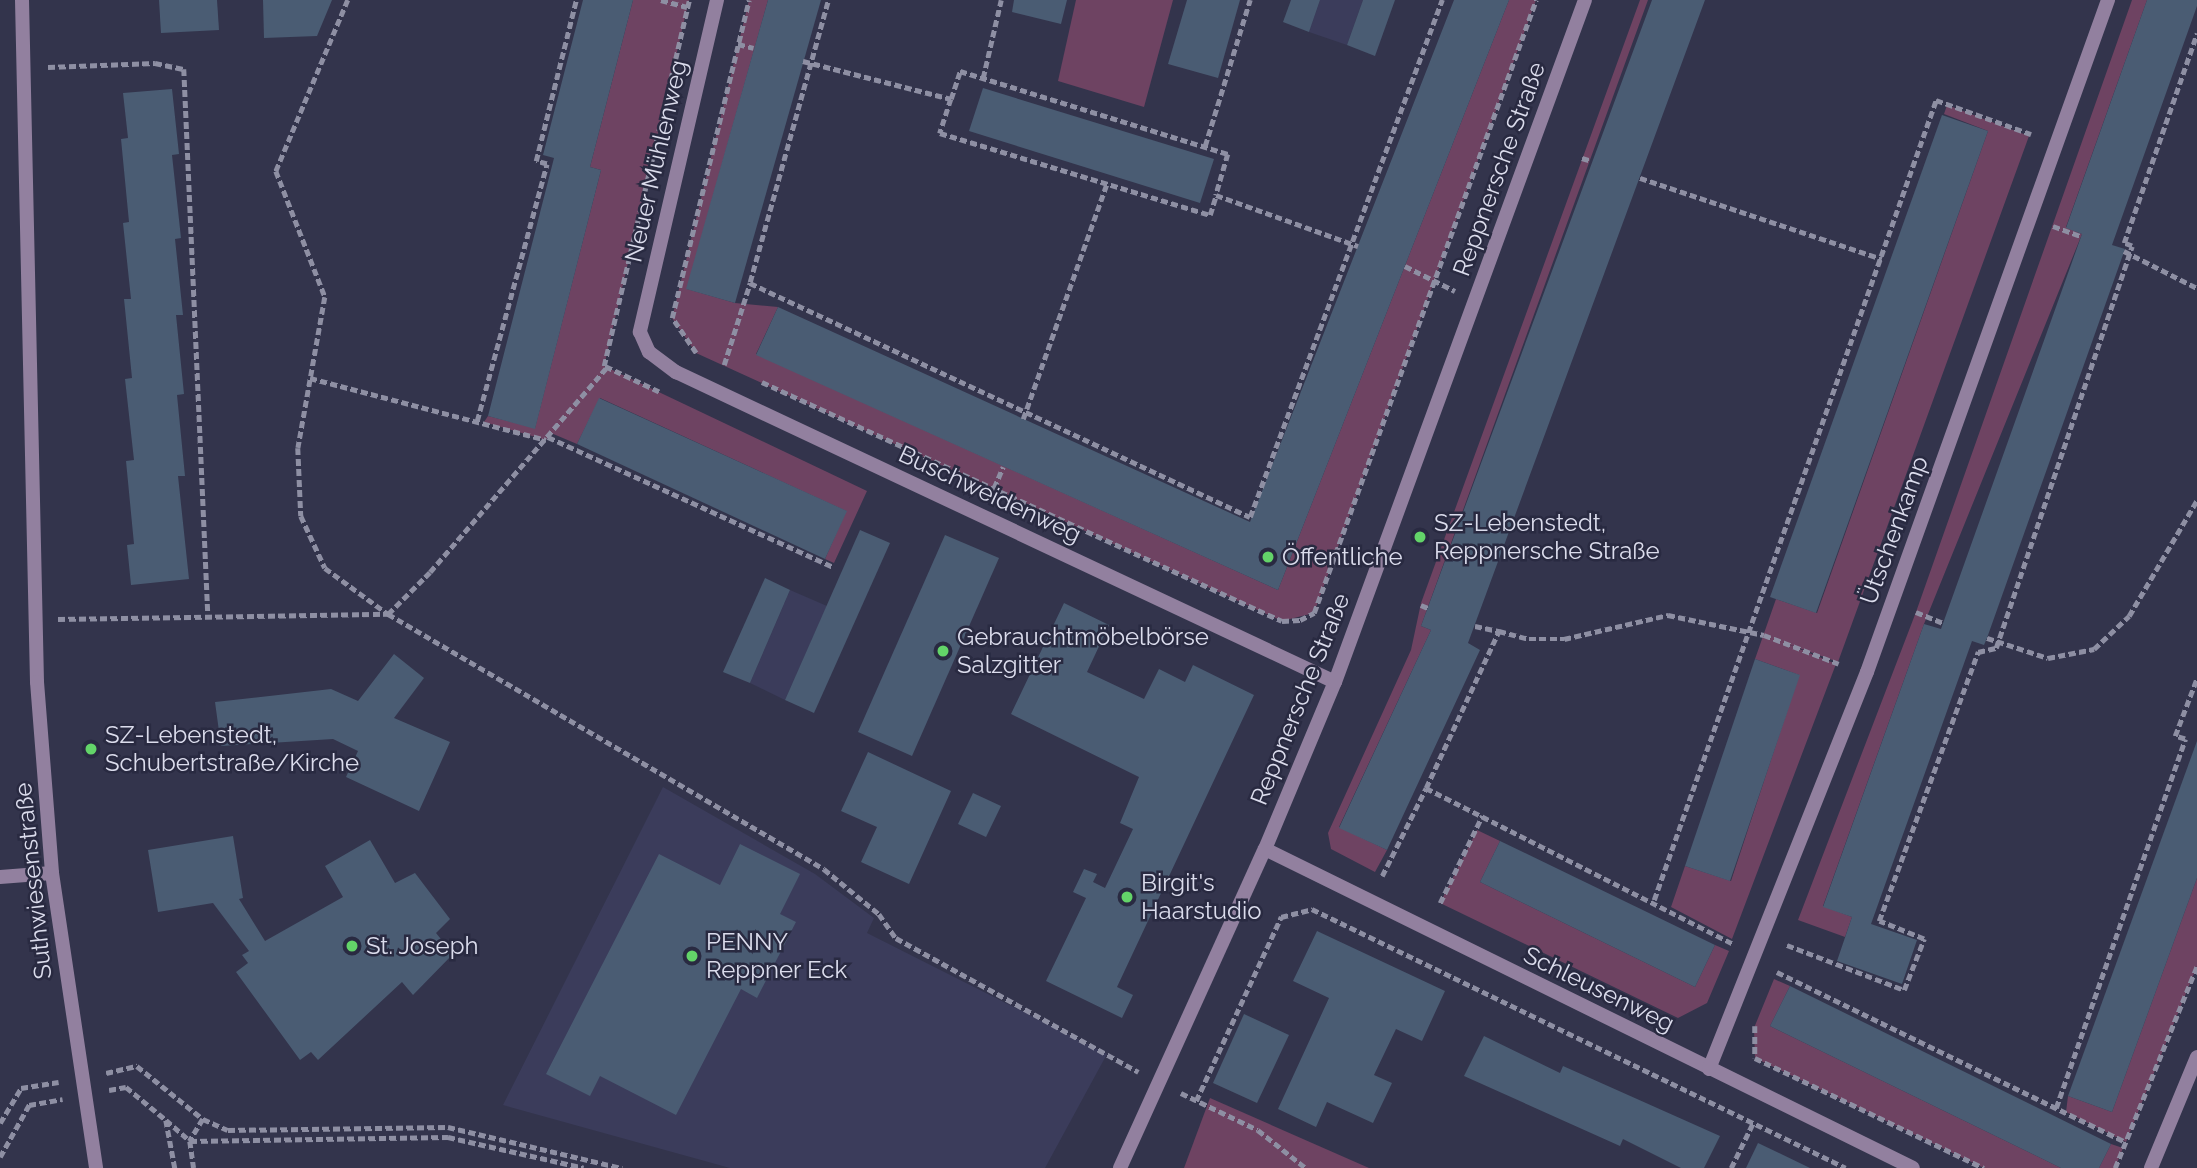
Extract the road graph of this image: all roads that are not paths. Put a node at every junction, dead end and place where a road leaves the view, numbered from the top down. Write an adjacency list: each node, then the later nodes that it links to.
1 (22, 0): 8 (street, Suthwiesenstraße)
2 (717, 0): 5 (street, Neuer Mühlenweg)
3 (1585, 0): 6 (street, Reppnersche Straße)
4 (2108, 0): 11 (street, Ütschenkamp)
5 (640, 332): 6 (street, Buschweidenweg)
6 (1335, 682): 7 (street, Reppnersche Straße)
7 (1265, 849): 11 (street, Schleusenweg); 13 (street, Reppnersche Straße)
8 (52, 873): 9 (street); 12 (street, Suthwiesenstraße)
9 (0, 877)
10 (2197, 1057): 15 (street)
11 (1709, 1069): 14 (street, Schleusenweg)
12 (96, 1168)
13 (1120, 1168)
14 (1913, 1168)
15 (2151, 1168)

